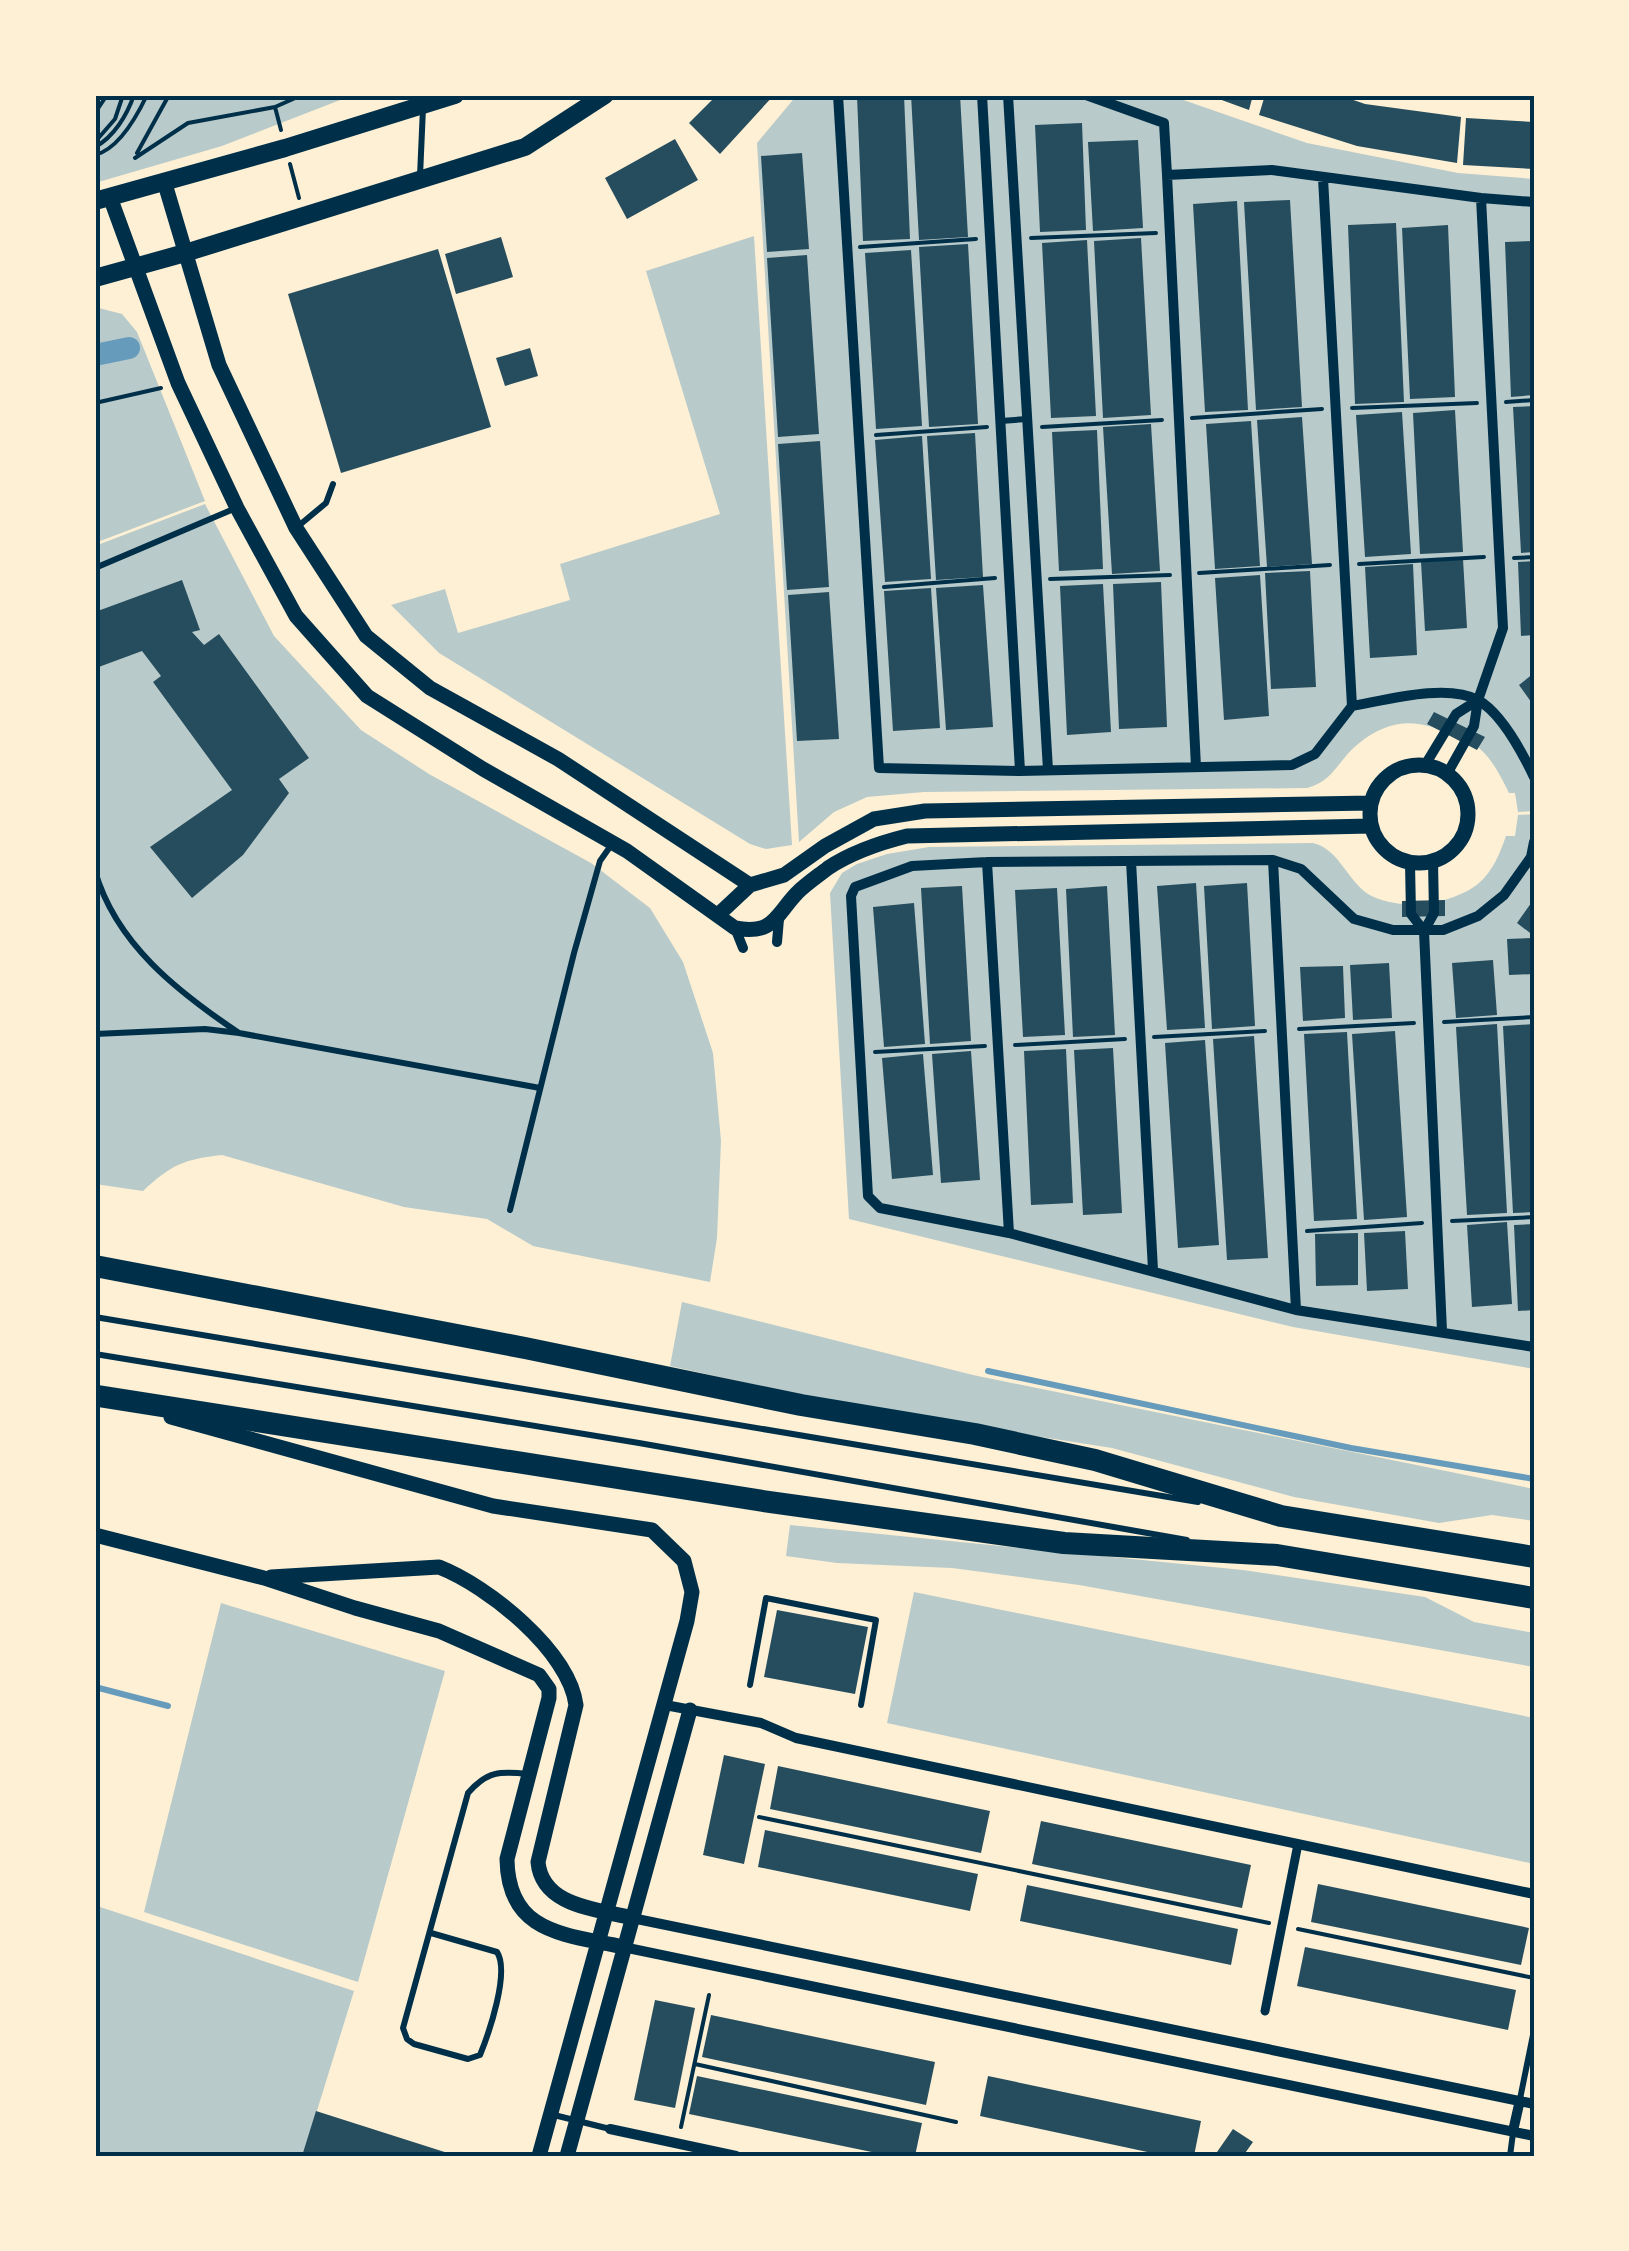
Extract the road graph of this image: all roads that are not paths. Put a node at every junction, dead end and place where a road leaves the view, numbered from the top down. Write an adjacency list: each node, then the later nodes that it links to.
1 (455, 95): 7 (main road)
2 (605, 95): 10 (main road)
3 (838, 95): 29 (street)
4 (982, 95): 18 (street)
5 (1008, 95): 19 (street)
6 (1086, 95): 8 (street)
7 (423, 107): 10 (lane); 11 (main road)
8 (1167, 174): 9 (street); 27 (street)
9 (1323, 178): 12 (street); 25 (street)
10 (420, 181): 15 (main road)
11 (164, 184): 13 (main road); 15 (street)
12 (1482, 198): 14 (street); 24 (street)
13 (102, 199): 16 (street)
14 (1534, 202)
15 (185, 253): 16 (main road); 22 (street)
16 (136, 267): 17 (main road); 21 (street)
17 (95, 278)
18 (1001, 424): 19 (lane); 29 (street)
19 (1027, 424): 28 (street)
20 (333, 484): 22 (lane)
21 (237, 508): 23 (lane); 35 (street)
22 (296, 528): 43 (street)
23 (95, 568)
24 (1478, 700): 25 (street); 26 (street); 30 (street); 31 (street)
25 (1352, 706): 27 (street)
26 (1425, 765): 30 (street); 32 (street)
27 (1196, 767): 28 (street)
28 (1048, 770): 29 (street)
29 (1020, 771)
30 (1447, 774): 38 (street)
31 (1534, 777)
32 (1372, 802): 33 (street); 42 (street)
33 (1372, 826): 40 (street); 44 (street)
34 (1534, 842): 48 (street)
35 (612, 843): 45 (street); 53 (lane)
36 (1273, 860): 37 (street); 48 (street); 58 (street)
37 (1130, 861): 39 (street); 57 (street)
38 (1433, 861): 40 (street); 48 (street)
39 (987, 862): 55 (street); 55 (street)
40 (1410, 863): 48 (street)
41 (95, 870): 51 (lane)
42 (784, 876): 43 (street); 44 (street)
43 (750, 885): 45 (street)
44 (798, 892): 46 (street)
45 (719, 914): 47 (street)
46 (778, 919): 47 (street); 49 (street)
47 (734, 928): 50 (street)
48 (1424, 930): 60 (street)
49 (777, 942)
50 (743, 948)
51 (239, 1033): 52 (lane); 53 (lane)
52 (95, 1034)
53 (540, 1088): 54 (lane)
54 (510, 1210)
55 (1009, 1233): 57 (street)
56 (95, 1266): 64 (highway)
57 (1152, 1270): 58 (street)
58 (1296, 1310): 60 (street)
59 (95, 1317): 64 (lane)
60 (1442, 1331): 61 (street)
61 (1534, 1347)
62 (95, 1354): 66 (lane)
63 (96, 1396): 66 (highway); 71 (street)
64 (1281, 1516): 67 (highway)
65 (95, 1535): 68 (street)
66 (1276, 1555): 69 (highway)
67 (1534, 1558)
68 (264, 1578): 74 (street); 77 (street)
69 (1534, 1598)
70 (750, 1684): 72 (lane)
71 (665, 1704): 73 (street); 77 (street)
72 (861, 1706)
73 (690, 1710): 75 (street); 78 (street)
74 (532, 1775): 79 (lane); 80 (street)
75 (1298, 1844): 76 (street); 82 (street)
76 (1534, 1894)
77 (606, 1911): 78 (street); 80 (street)
78 (632, 1918): 81 (street); 84 (street)
79 (430, 1933): 79 (lane)
80 (597, 1941): 81 (street); 86 (street)
81 (623, 1947): 87 (street); 89 (street)
82 (1265, 2012)
83 (1534, 2030): 84 (lane)
84 (1520, 2100): 85 (street); 89 (street)
85 (1534, 2104)
86 (549, 2114): 87 (lane); 91 (street)
87 (575, 2120): 88 (lane); 92 (street)
88 (610, 2129): 93 (street)
89 (1513, 2131): 90 (street); 94 (lane)
90 (1534, 2136)
91 (540, 2156)
92 (568, 2156)
93 (736, 2156)
94 (1510, 2156)

